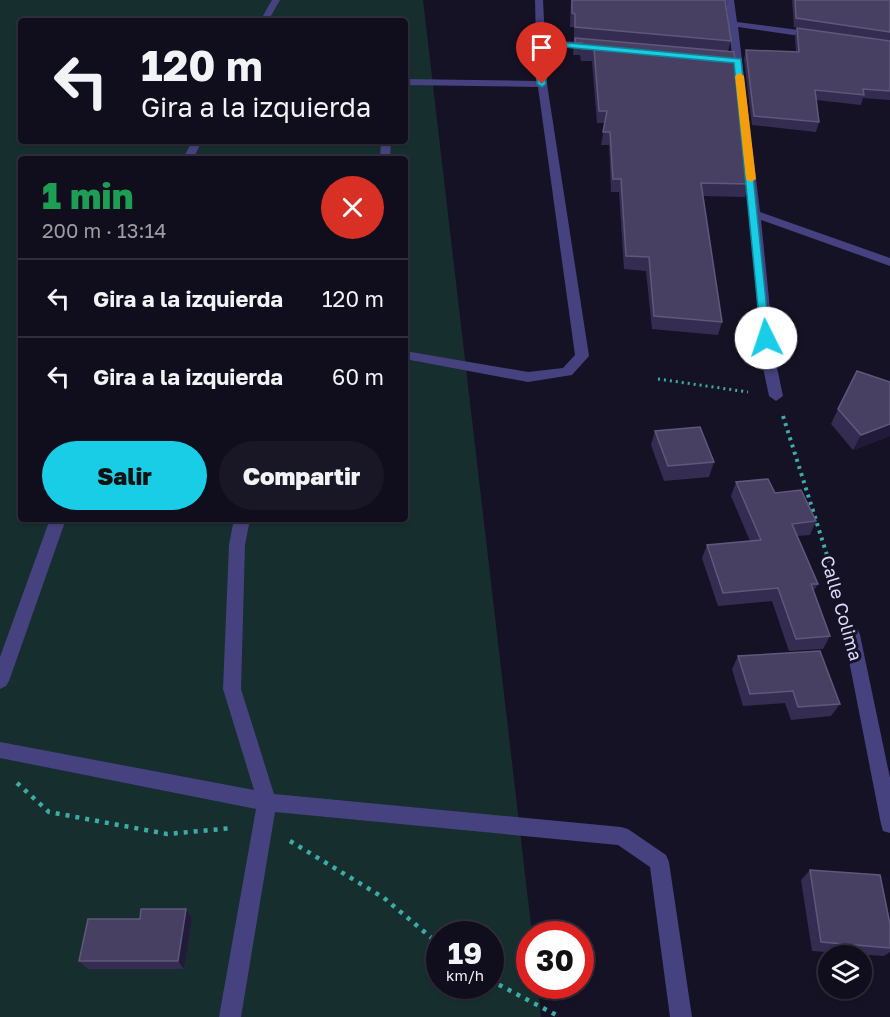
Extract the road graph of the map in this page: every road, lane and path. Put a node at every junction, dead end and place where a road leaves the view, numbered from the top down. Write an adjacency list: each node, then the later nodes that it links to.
1 (276, 0): 4 (street)
2 (539, 0): 7 (street)
3 (730, 0): 5 (street)
4 (266, 18)
5 (734, 24): 6 (street); 11 (street)
6 (823, 36)
7 (538, 42): 8 (street); 10 (street)
8 (609, 48)
9 (408, 82): 10 (street)
10 (542, 84): 13 (street)
11 (755, 214): 12 (street); 15 (street)
12 (890, 262)
13 (408, 356)
14 (658, 379): 15 (path)
15 (776, 396): 18 (path, Calle Colima)
16 (57, 522): 19 (street)
17 (241, 522): 22 (street)
18 (852, 636): 23 (street, Calle Colima)
19 (0, 681)
20 (0, 750): 22 (street)
21 (8, 775): 24 (path)
22 (267, 802): 24 (street); 29 (street)
23 (890, 824)
24 (263, 825): 25 (path); 27 (street)
25 (426, 933)
26 (504, 987): 28 (path)
27 (230, 1017)
28 (560, 1017)
29 (681, 1017)

